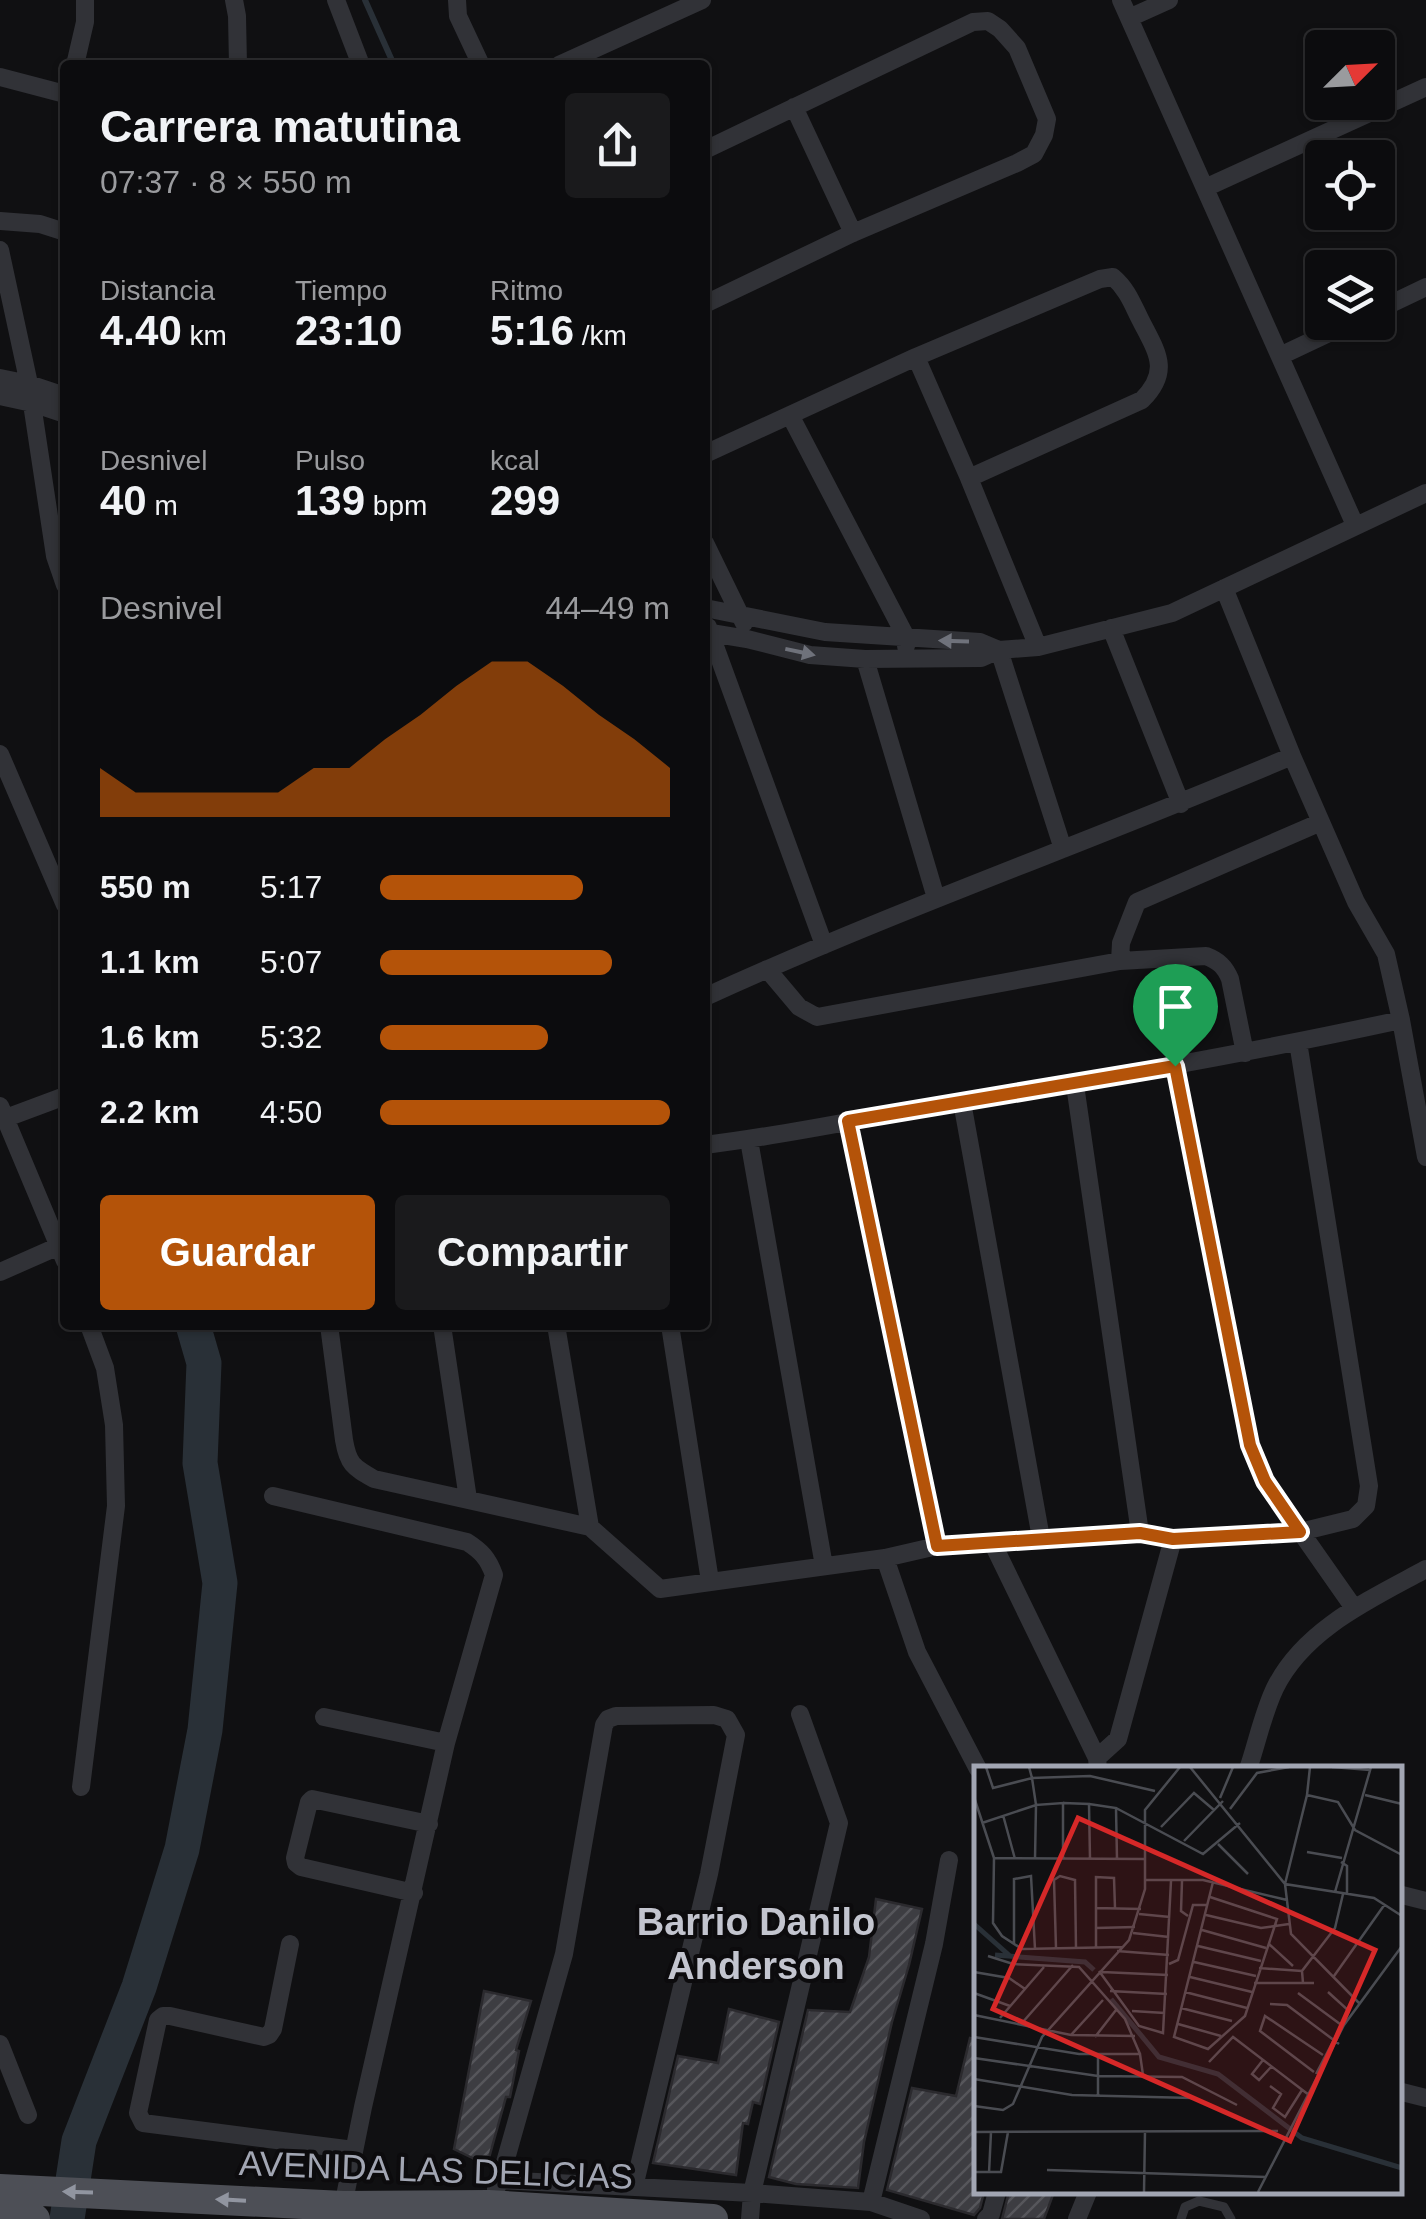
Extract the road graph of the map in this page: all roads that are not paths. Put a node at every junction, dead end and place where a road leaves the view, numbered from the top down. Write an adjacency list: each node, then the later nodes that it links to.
1 (85, 0): 8 (street)
2 (234, 0): 9 (street)
3 (336, 0): 10 (street)
4 (457, 0): 11 (street)
5 (702, 0): 12 (street)
6 (1169, 0): 7 (street)
7 (1125, 9): 18 (street)
8 (76, 60)
9 (238, 60)
10 (359, 60)
11 (479, 60)
12 (569, 60)
13 (0, 77): 15 (street)
14 (1426, 87): 18 (street)
15 (60, 93)
16 (794, 107): 17 (street); 21 (street); 21 (street)
17 (710, 148)
18 (1205, 188): 27 (street)
19 (0, 221): 20 (street)
20 (60, 230)
21 (853, 234): 24 (street)
22 (0, 250): 30 (street)
23 (1426, 287): 25 (street)
24 (710, 302)
25 (1395, 302)
26 (1314, 340): 27 (street)
27 (1280, 356): 38 (street)
28 (916, 357): 34 (street); 36 (street); 36 (street)
29 (0, 378): 30 (street)
30 (30, 393): 31 (street); 32 (street); 33 (street); 40 (street)
31 (0, 396)
32 (60, 396)
33 (60, 411)
34 (790, 416): 35 (street); 47 (street)
35 (710, 452)
36 (969, 478): 49 (street)
37 (1426, 494): 38 (street)
38 (1355, 525): 41 (street)
39 (710, 553): 43 (street)
40 (60, 558)
41 (1224, 588): 44 (street); 54 (street)
42 (710, 611): 43 (street)
43 (742, 616): 46 (street); 47 (street)
44 (1111, 628): 49 (street); 56 (street)
45 (710, 633): 46 (street)
46 (747, 639): 52 (street, one-way to 52)
47 (907, 639): 50 (street, one-way to 47); 51 (street)
48 (710, 641): 61 (street)
49 (1038, 646): 50 (street)
50 (999, 650): 51 (street); 58 (street)
51 (906, 659): 52 (street)
52 (864, 660): 60 (street)
53 (0, 754): 55 (street)
54 (1292, 756): 56 (street); 57 (street)
55 (6, 783): 59 (street)
56 (1181, 804): 58 (street)
57 (1321, 822): 62 (street); 65 (street)
58 (1062, 849): 60 (street)
59 (60, 895)
60 (936, 898): 61 (street)
61 (824, 945): 63 (street)
62 (1120, 961): 63 (street); 67 (street)
63 (767, 968): 64 (street)
64 (710, 995)
65 (1401, 1020): 66 (street); 76 (street)
66 (1298, 1042): 67 (street); 88 (street)
67 (1245, 1053): 68 (street)
68 (1175, 1066): 69 (street); 88 (street)
69 (1075, 1084): 71 (street); 89 (street)
70 (60, 1097): 72 (street)
71 (962, 1102): 73 (street); 90 (street)
72 (3, 1112): 77 (street)
73 (848, 1121): 74 (street); 93 (street)
74 (749, 1140): 75 (street); 95 (street)
75 (710, 1144)
76 (1426, 1158)
77 (60, 1248)
78 (60, 1254): 79 (street)
79 (0, 1272)
80 (91, 1330): 105 (street)
81 (330, 1330): 86 (street)
82 (443, 1330): 86 (street)
83 (557, 1330): 87 (street)
84 (671, 1330): 97 (street)
85 (272, 1496): 101 (street)
86 (468, 1499): 87 (street)
87 (590, 1527): 97 (street)
88 (1300, 1532): 91 (street); 98 (street)
89 (1140, 1533): 90 (street); 91 (street)
90 (1041, 1538): 92 (street)
91 (1173, 1539): 102 (street)
92 (993, 1544): 93 (street); 102 (street)
93 (937, 1546): 94 (street)
94 (885, 1558): 95 (street); 103 (street)
95 (824, 1566): 97 (street)
96 (1426, 1568): 98 (street)
97 (710, 1581)
98 (1354, 1608): 104 (street)
99 (800, 1714): 120 (street)
100 (324, 1717): 101 (street)
101 (446, 1743): 106 (street)
102 (1097, 1763)
103 (976, 1766)
104 (1249, 1766)
105 (80, 1787)
106 (428, 1824): 108 (street); 108 (street)
107 (950, 1860): 123 (street)
108 (414, 1893): 116 (street)
109 (1401, 1895): 110 (street)
110 (1426, 1901)
111 (290, 1944): 116 (street)
112 (0, 2044): 115 (street)
113 (1401, 2093): 114 (street)
114 (1426, 2098)
115 (28, 2115)
116 (354, 2150): 124 (street)
117 (634, 2187): 119 (street); 119 (street); 120 (street)
118 (0, 2189): 124 (main road, AVENIDA LAS DELICIAS, one-way to 118)
119 (494, 2193): 124 (main road, AVENIDA LAS DELICIAS); 127 (main road, AVENIDA LAS DELICIAS)
120 (752, 2193): 123 (street); 128 (street)
121 (997, 2194): 130 (street)
122 (1087, 2194): 131 (street)
123 (871, 2202): 129 (street)
124 (343, 2206)
125 (0, 2218): 126 (main road)
126 (35, 2219)
127 (713, 2219)
128 (750, 2219)
129 (921, 2219)
130 (986, 2219)
131 (1077, 2219)
132 (1181, 2219): 133 (lane)
133 (1231, 2219)

